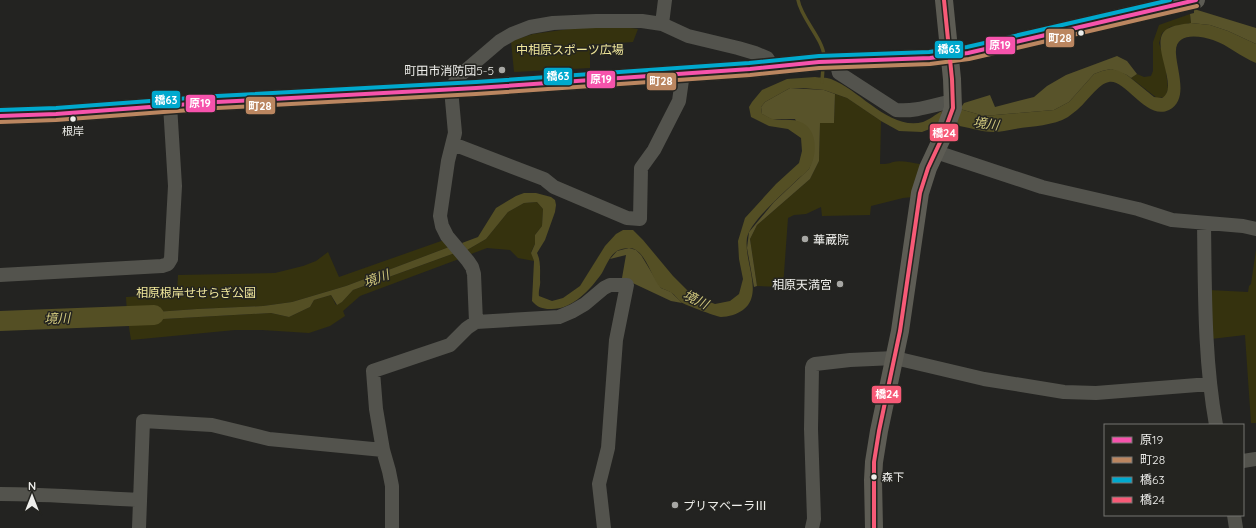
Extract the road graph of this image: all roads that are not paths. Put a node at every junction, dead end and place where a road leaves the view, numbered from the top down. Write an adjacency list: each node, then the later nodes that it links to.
1 (665, 0): 4 (street)
2 (944, 0): 5 (main road)
3 (1196, 0): 5 (main road)
4 (662, 24): 7 (street); 9 (street)
5 (950, 56): 6 (main road); 11 (main road)
6 (828, 62): 7 (main road); 11 (street)
7 (773, 67): 8 (main road)
8 (682, 73): 9 (main road); 13 (street)
9 (451, 90): 10 (main road); 13 (street)
10 (170, 105): 12 (main road); 17 (street)
11 (953, 105): 14 (main road)
12 (0, 116)
13 (453, 144): 18 (street)
14 (936, 152): 15 (street); 19 (main road)
15 (1204, 223): 16 (street); 20 (street)
16 (1256, 229)
17 (0, 275)
18 (476, 322): 22 (street); 30 (street)
19 (894, 358): 20 (street); 31 (street); 32 (main road)
20 (1210, 384): 21 (street)
21 (1216, 424)
22 (383, 450): 26 (street); 29 (street)
23 (1256, 459): 24 (street)
24 (1244, 461)
25 (0, 494): 26 (street)
26 (140, 500): 28 (street)
27 (1234, 516): 33 (street)
28 (139, 528)
29 (392, 528)
30 (604, 528)
31 (812, 528)
32 (874, 528)
33 (1236, 528)

